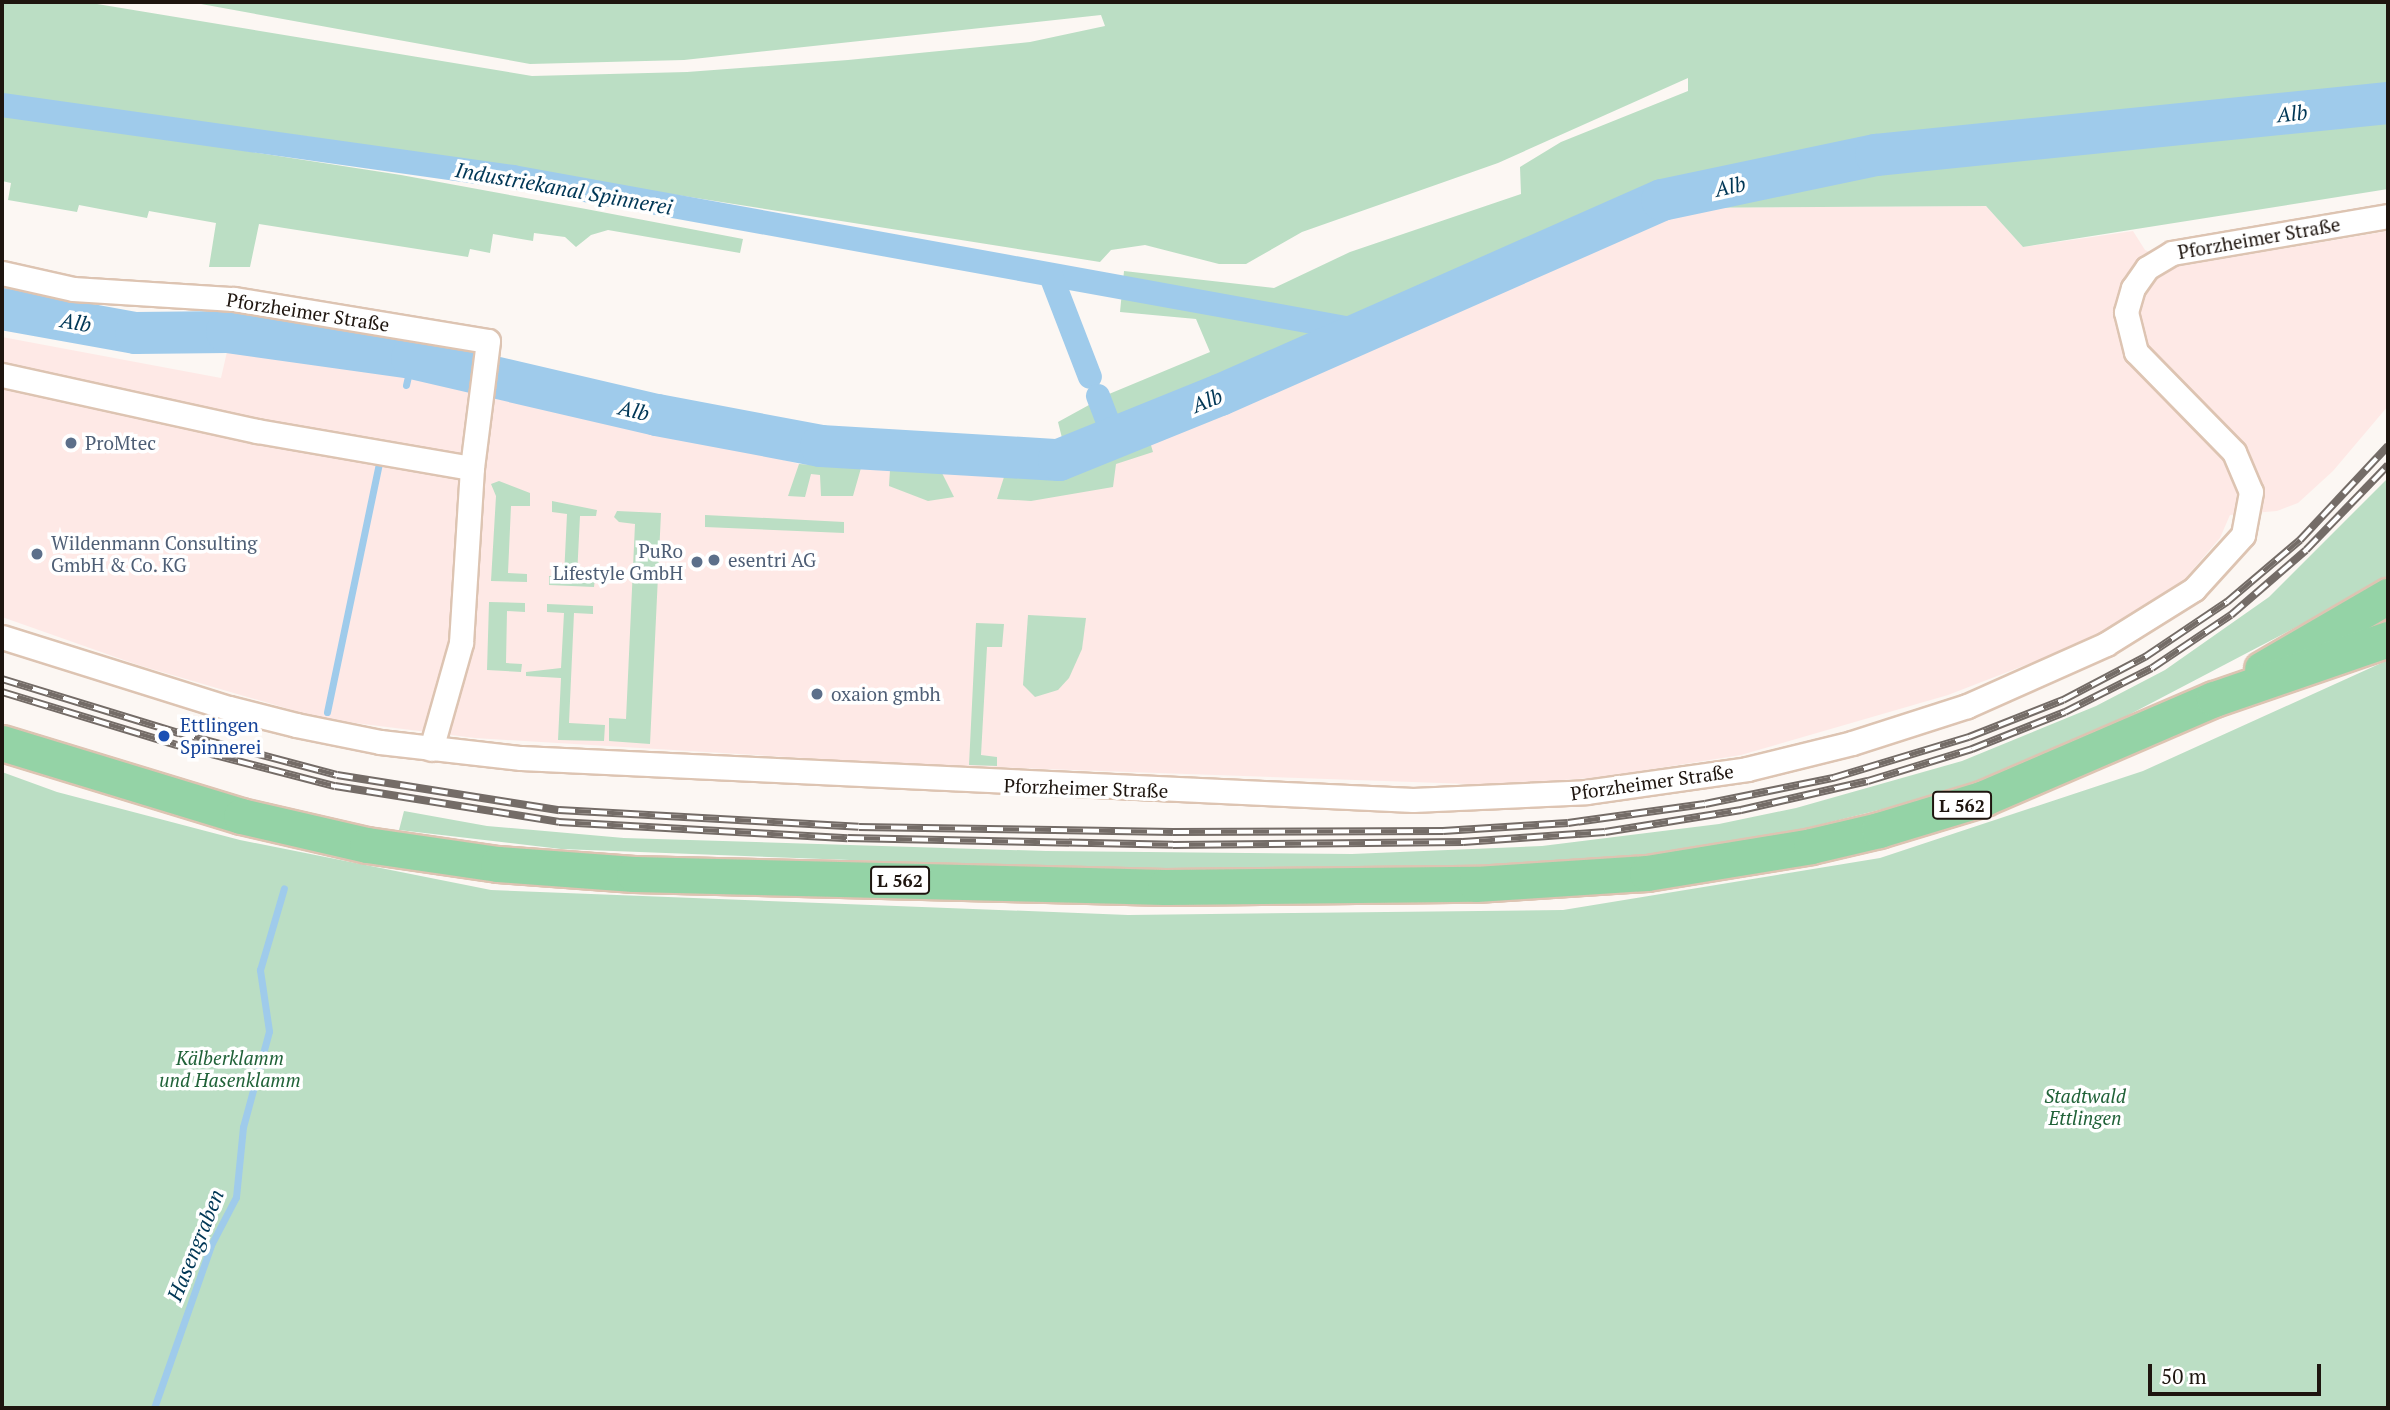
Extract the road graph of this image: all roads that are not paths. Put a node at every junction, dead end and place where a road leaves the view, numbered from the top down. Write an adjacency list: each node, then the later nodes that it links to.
1 (2388, 216): 10 (street, Pforzheimer Straße)
2 (2, 273): 4 (street, Pforzheimer Straße)
3 (2, 375): 4 (street)
4 (471, 468): 10 (street, Pforzheimer Straße)
5 (2388, 596): 8 (main road, L 562)
6 (2, 637): 10 (street, Pforzheimer Straße)
7 (2388, 639): 8 (main road, L 562)
8 (2214, 699): 9 (main road, L 562)
9 (2, 743)
10 (431, 749)

